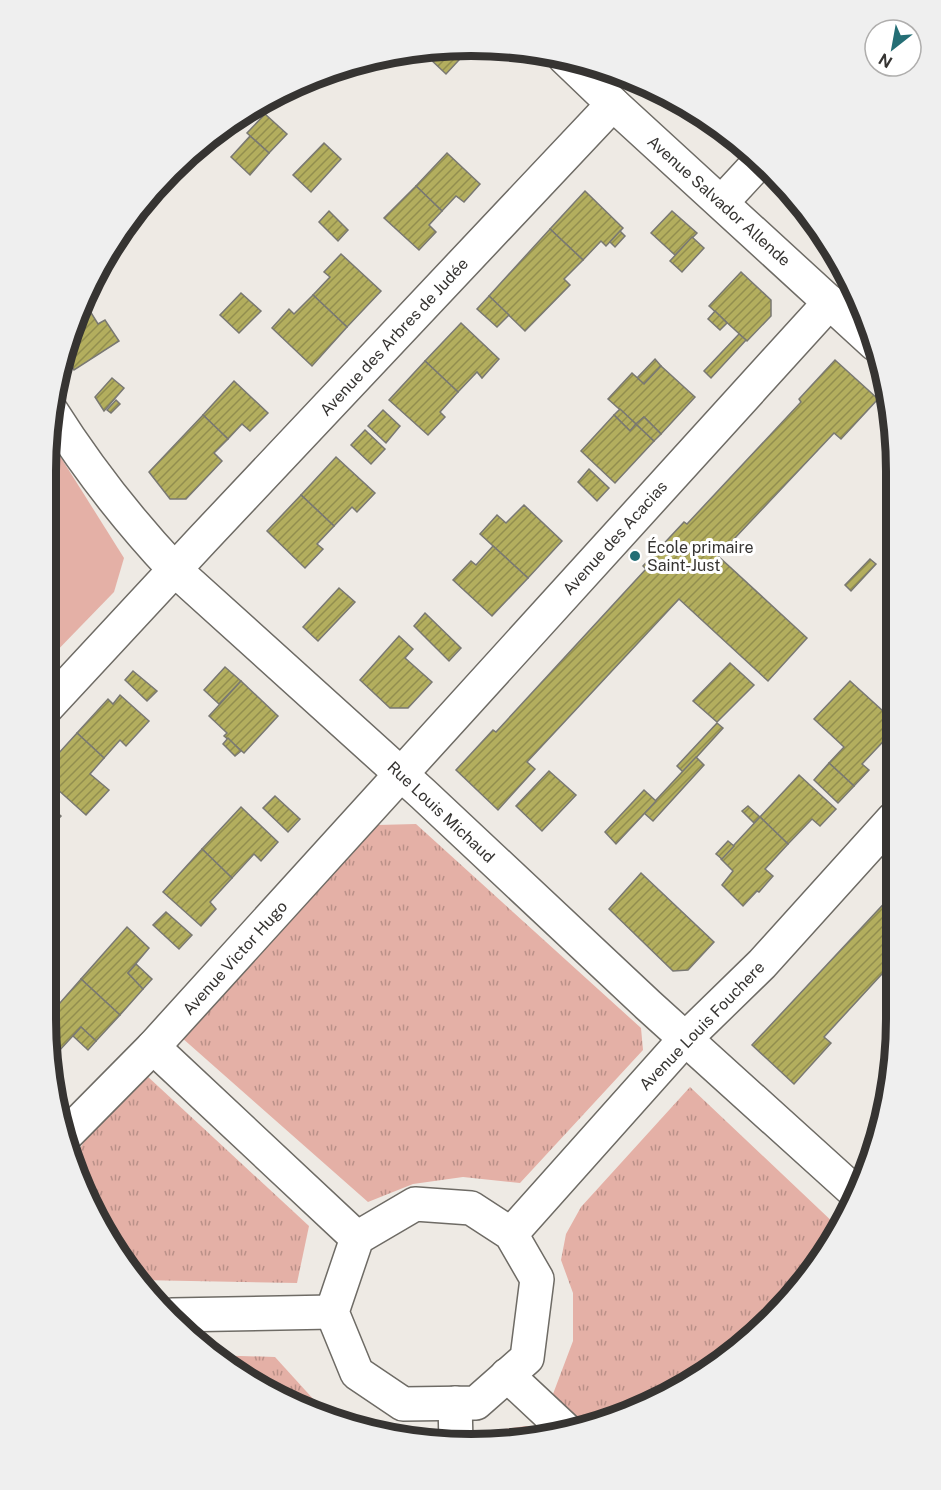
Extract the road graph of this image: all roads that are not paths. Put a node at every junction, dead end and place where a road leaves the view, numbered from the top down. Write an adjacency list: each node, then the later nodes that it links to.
1 (578, 70): 2 (street, Avenue Salvador Allende)
2 (614, 104): 4 (street, Avenue Salvador Allende); 8 (street, Avenue des Arbres de Judée)
3 (754, 167): 4 (street)
4 (722, 202): 5 (street, Avenue Salvador Allende)
5 (830, 302): 6 (street, Avenue Salvador Allende); 10 (street, Avenue des Acacias)
6 (861, 331)
7 (58, 421): 8 (street, Rue Louis Michaud)
8 (174, 569): 9 (street, Avenue des Arbres de Judée); 10 (street, Rue Louis Michaud)
9 (56, 697)
10 (401, 774): 12 (street, Rue Louis Michaud); 13 (street, Avenue Victor Hugo)
11 (886, 828): 12 (street, Avenue Louis Fouchere)
12 (685, 1039): 15 (street, Rue Louis Michaud); 16 (street, Avenue Louis Fouchere)
13 (153, 1047): 14 (street, Avenue Victor Hugo); 17 (street)
14 (71, 1130)
15 (850, 1188)
16 (511, 1234): 17 (street); 20 (street)
17 (357, 1238): 18 (street)
18 (333, 1312): 19 (street); 21 (street)
19 (179, 1315)
20 (507, 1376): 21 (street); 22 (street)
21 (455, 1403): 23 (street)
22 (560, 1425)
23 (456, 1434)

